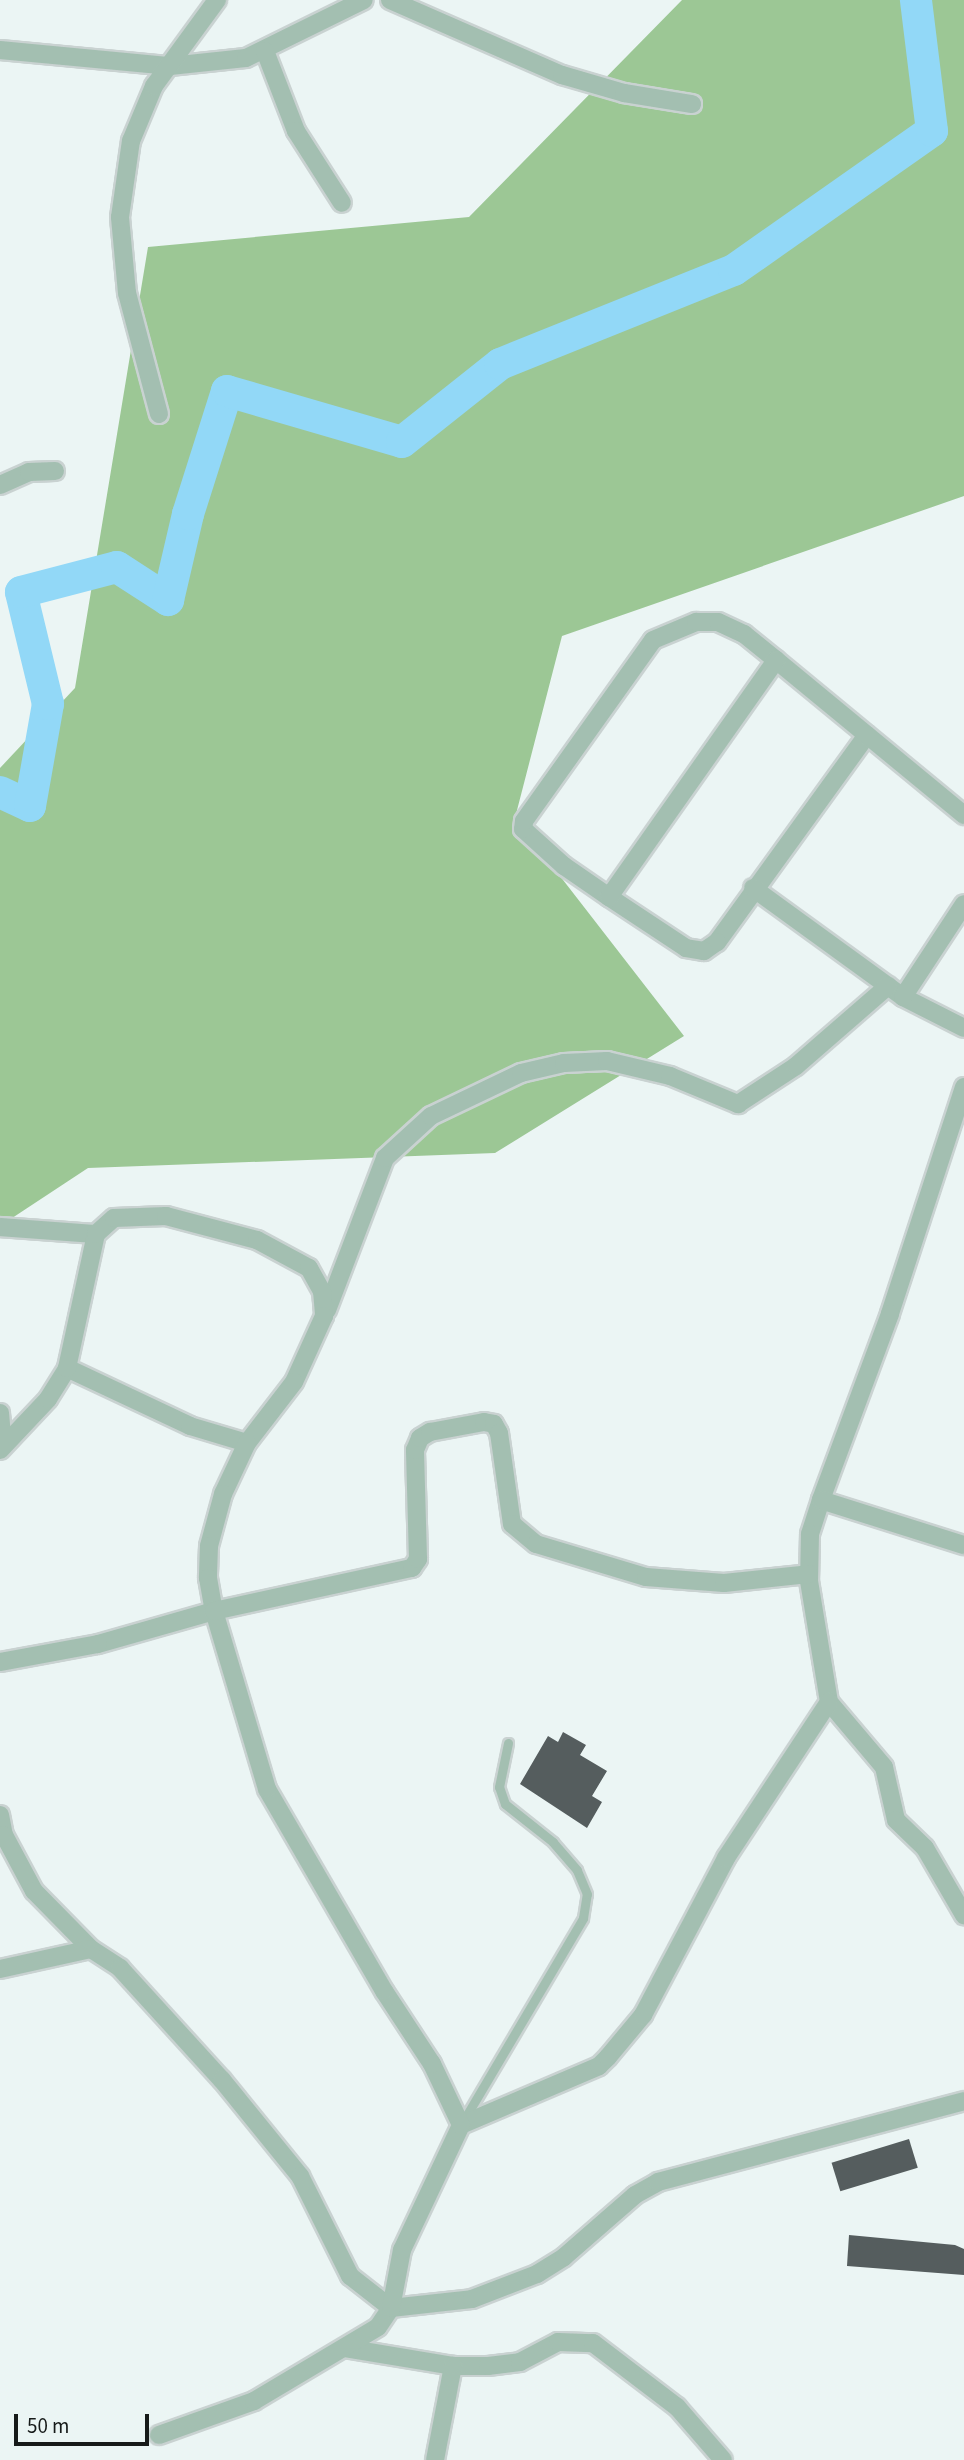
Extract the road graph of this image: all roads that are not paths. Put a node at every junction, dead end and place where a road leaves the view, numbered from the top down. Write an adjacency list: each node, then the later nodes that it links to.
1 (217, 0): 6 (street)
2 (364, 0): 5 (street)
3 (390, 0): 7 (street)
4 (0, 50): 6 (street)
5 (265, 51): 6 (street); 8 (street)
6 (170, 66): 9 (street)
7 (692, 104)
8 (341, 203)
9 (159, 414)
10 (55, 471): 11 (street)
11 (0, 485)
12 (776, 660): 13 (street); 16 (street); 16 (street)
13 (867, 735): 14 (street); 15 (street)
14 (964, 815)
15 (753, 888): 16 (street); 18 (street)
16 (610, 898)
17 (964, 904): 19 (street)
18 (888, 986): 19 (street); 24 (street)
19 (904, 997): 20 (street)
20 (964, 1028)
21 (964, 1087): 29 (street)
22 (0, 1227): 23 (street)
23 (96, 1234): 24 (street); 25 (street)
24 (324, 1317): 27 (street)
25 (67, 1368): 27 (street); 28 (street)
26 (0, 1413): 28 (street)
27 (247, 1443): 32 (street)
28 (1, 1448)
29 (821, 1500): 30 (street); 31 (street)
30 (964, 1545)
31 (809, 1574): 32 (street); 34 (street)
32 (214, 1611): 33 (street); 42 (street)
33 (0, 1662)
34 (830, 1702): 38 (street); 42 (street)
35 (508, 1744): 42 (lane)
36 (0, 1815): 37 (street)
37 (2, 1835): 39 (street)
38 (963, 1910)
39 (90, 1949): 40 (street); 43 (street)
40 (0, 1969)
41 (964, 2102): 43 (street)
42 (461, 2125): 43 (street)
43 (391, 2308): 44 (street)
44 (345, 2348): 45 (street); 46 (street)
45 (453, 2366): 47 (street); 48 (street)
46 (159, 2435)
47 (435, 2460)
48 (723, 2460)

